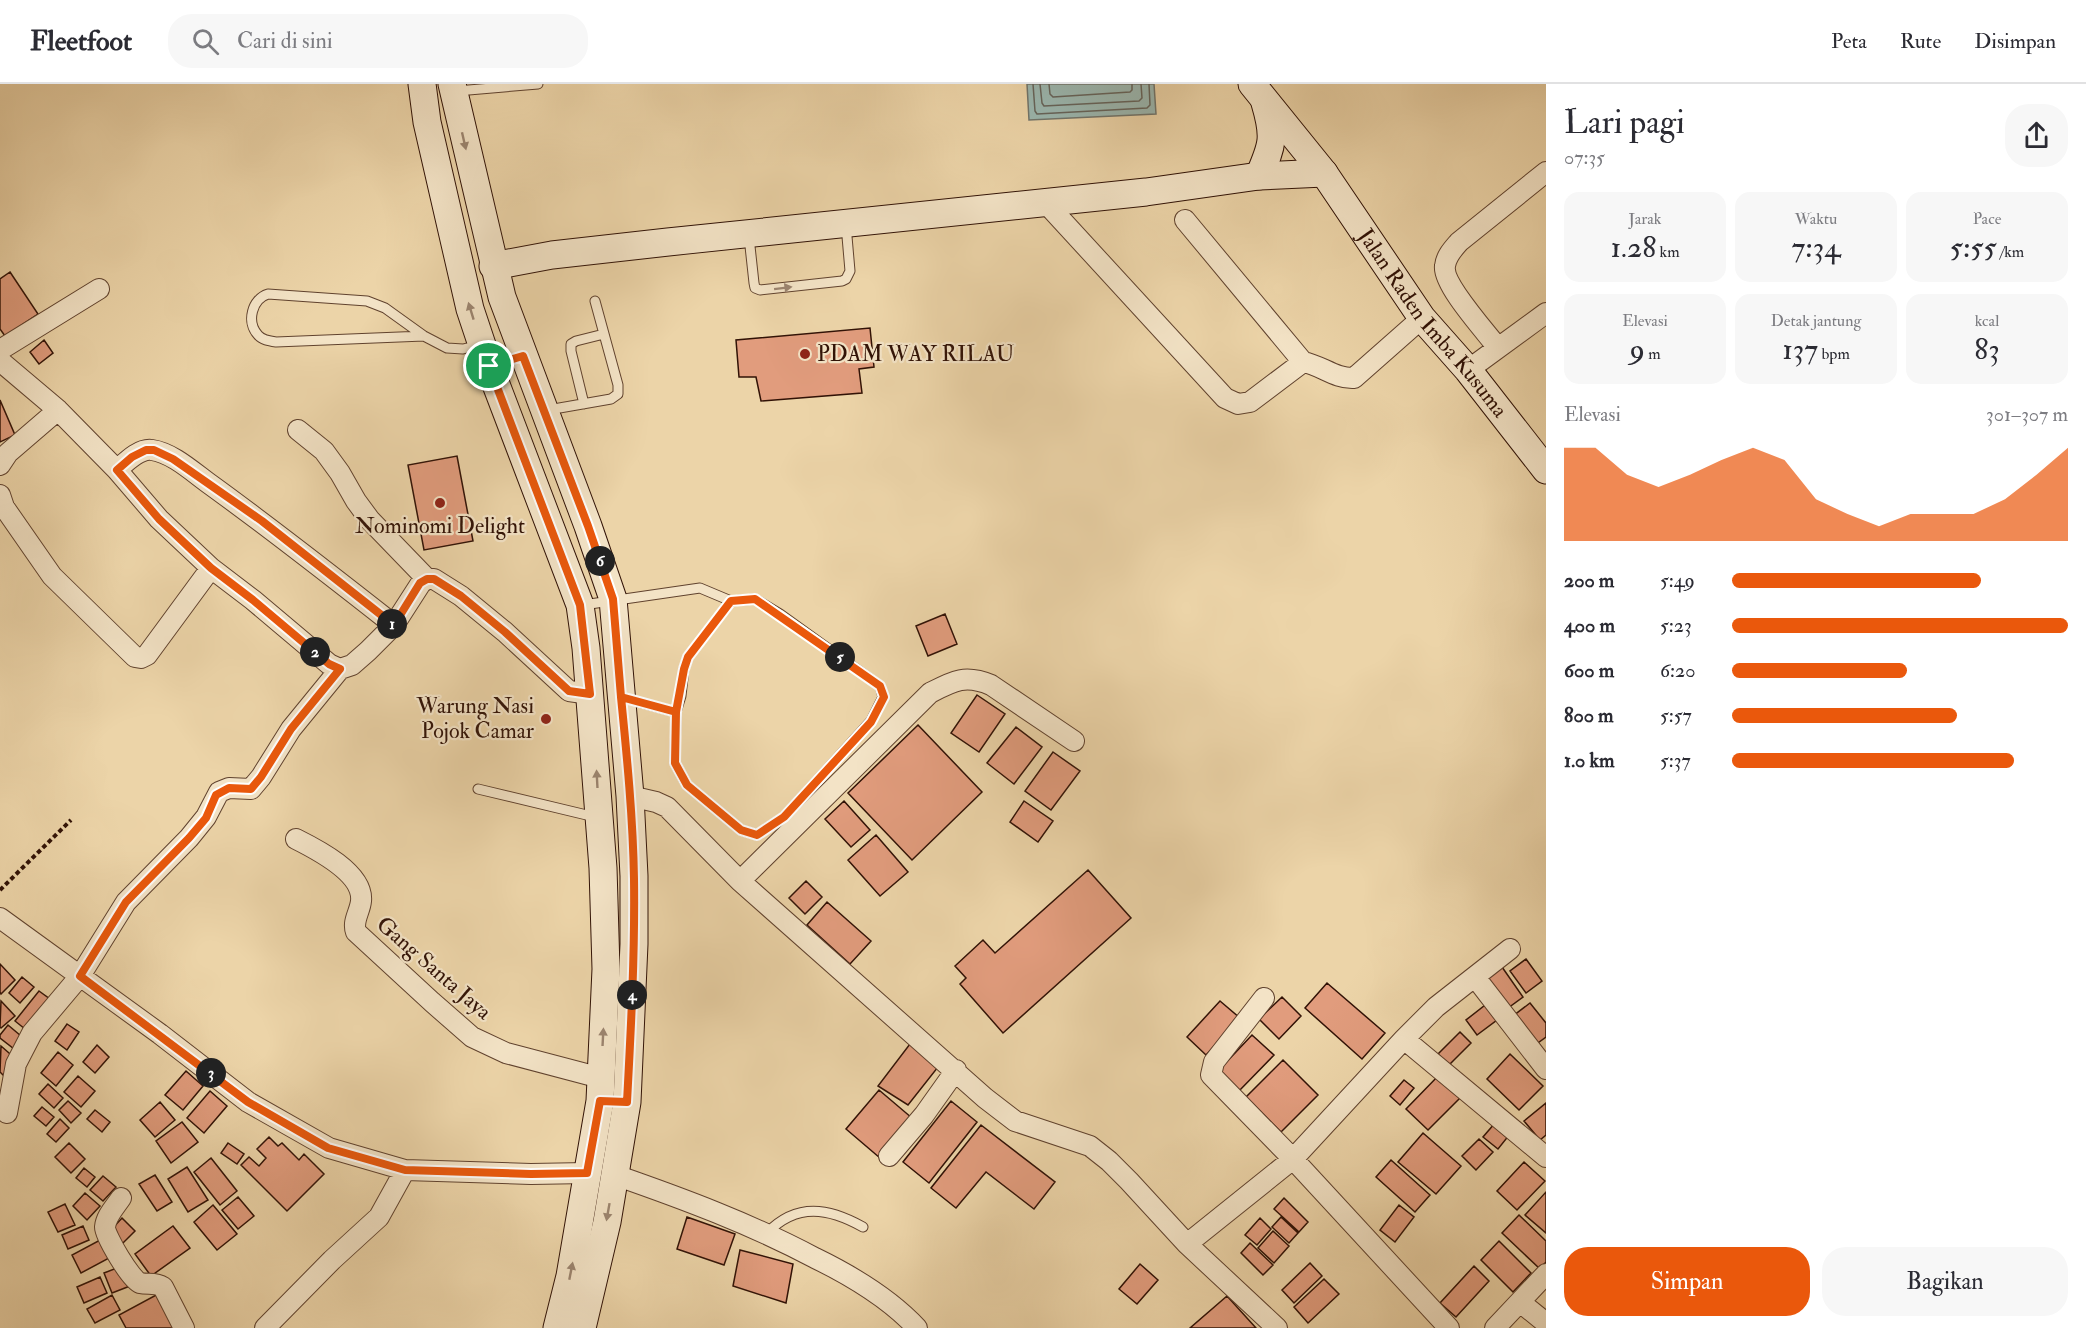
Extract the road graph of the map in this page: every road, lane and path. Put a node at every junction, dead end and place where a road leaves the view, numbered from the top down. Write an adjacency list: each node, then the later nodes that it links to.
1 (422, 84): 21 (main road, one-way to 1)
2 (538, 84): 3 (lane)
3 (453, 88): 12 (main road, one-way to 12)
4 (1258, 92): 5 (main road, Jalan Raden Imba Kusuma); 7 (main road)
5 (1324, 172): 7 (main road); 16 (main road, Jalan Raden Imba Kusuma)
6 (1546, 172): 19 (street)
7 (1259, 176): 8 (main road)
8 (1044, 201): 10 (main road); 24 (street)
9 (1185, 220): 24 (street)
10 (846, 223): 11 (main road); 11 (lane, one-way to 10)
11 (748, 233): 12 (main road)
12 (494, 266): 22 (main road)
13 (99, 289): 20 (street)
14 (596, 301): 17 (lane)
15 (1546, 313): 19 (street)
16 (1422, 318): 24 (street); 25 (main road, Jalan Raden Imba Kusuma)
17 (604, 334): 26 (lane); 26 (lane)
18 (424, 336): 18 (lane); 21 (lane)
19 (1498, 348): 25 (street)
20 (0, 350)
21 (485, 355): 22 (main road); 38 (main road)
22 (523, 356): 28 (main road)
23 (0, 361): 27 (street)
24 (1303, 362)
25 (1468, 370): 32 (main road, Jalan Raden Imba Kusuma)
26 (584, 404): 28 (lane)
27 (58, 410): 30 (street); 31 (street)
28 (544, 410): 36 (main road)
29 (298, 430): 35 (street)
30 (0, 465)
31 (117, 470): 34 (street); 39 (street)
32 (1546, 470)
33 (1, 504): 34 (street)
34 (211, 568): 40 (street)
35 (427, 579): 39 (street); 41 (street)
36 (613, 599): 37 (lane); 38 (lane); 42 (main road)
37 (731, 601): 43 (lane); 43 (lane)
38 (580, 605): 41 (main road)
39 (394, 625): 40 (street)
40 (340, 669): 56 (street)
41 (590, 694): 47 (main road, one-way to 41)
42 (621, 697): 43 (lane); 46 (main road)
43 (676, 712)
44 (1074, 741): 52 (street)
45 (478, 789): 47 (lane)
46 (630, 796): 51 (main road); 52 (street)
47 (600, 818): 50 (main road)
48 (70, 820): 53 (path)
49 (296, 838): 62 (street, Gang Santa Jaya)
50 (602, 851): 51 (main road); 62 (main road, one-way to 50)
51 (633, 852): 63 (main road)
52 (740, 881): 61 (street)
53 (0, 890)
54 (0, 918): 56 (street)
55 (1510, 949): 57 (street)
56 (80, 976): 64 (street); 68 (street)
57 (1475, 977): 59 (street); 60 (street)
58 (1264, 998): 67 (street)
59 (1404, 1039): 66 (street); 67 (street)
60 (1546, 1069)
61 (956, 1070): 65 (street); 74 (street)
62 (601, 1089): 63 (main road); 69 (main road)
63 (627, 1102): 70 (main road)
64 (7, 1113)
65 (890, 1156)
66 (1546, 1157)
67 (1293, 1159): 74 (street); 84 (street)
68 (405, 1170): 69 (street); 79 (street)
69 (587, 1173): 80 (main road, one-way to 69)
70 (615, 1175): 73 (street); 81 (main road, one-way to 81)
71 (121, 1198): 78 (street)
72 (863, 1227): 73 (lane)
73 (767, 1233): 82 (street)
74 (1187, 1244): 83 (street)
75 (1546, 1274): 76 (street)
76 (1520, 1302): 77 (street); 85 (street)
77 (1546, 1323)
78 (184, 1328)
79 (265, 1328)
80 (557, 1328)
81 (582, 1328)
82 (917, 1328)
83 (1277, 1328)
84 (1449, 1328)
85 (1495, 1328)

